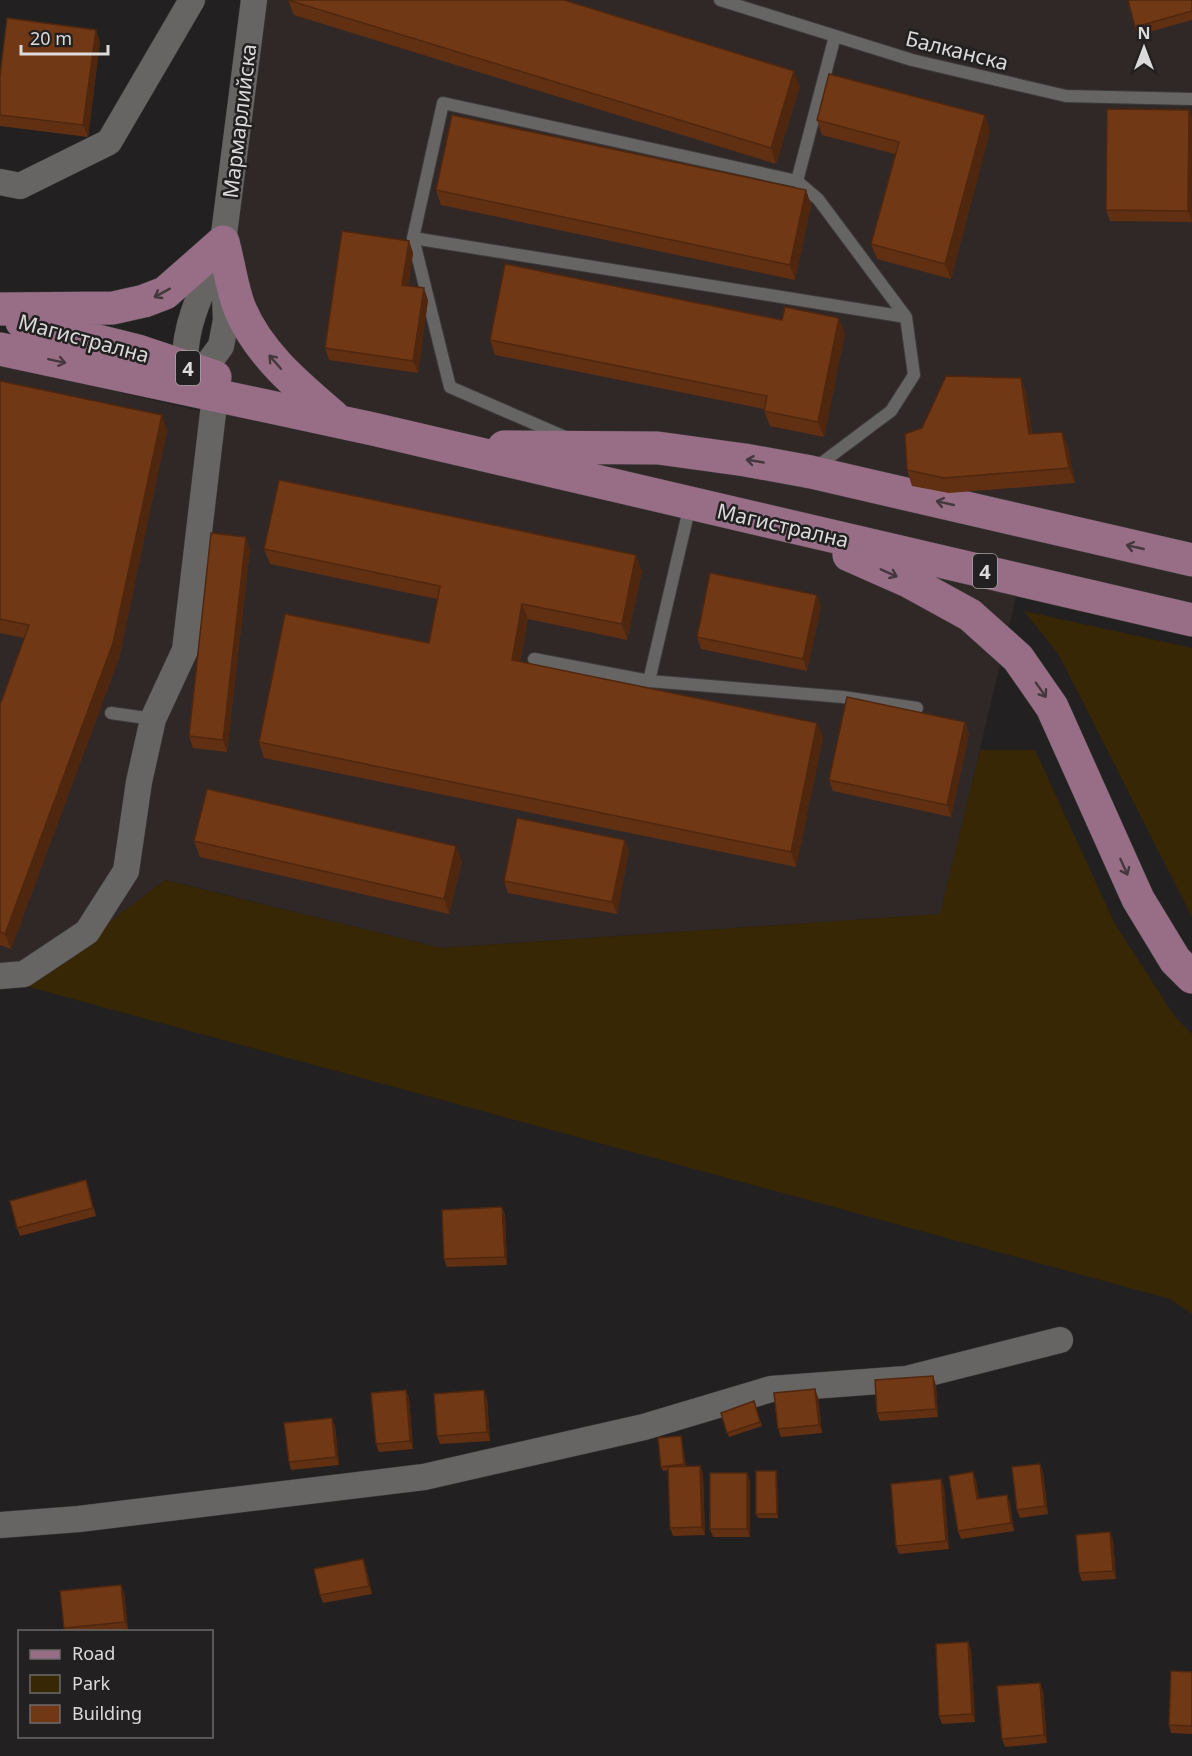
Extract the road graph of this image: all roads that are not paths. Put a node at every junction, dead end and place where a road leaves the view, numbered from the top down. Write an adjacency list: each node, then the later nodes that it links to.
1 (192, 0): 7 (street)
2 (254, 0): 9 (street, Мармарлийска)
3 (720, 0): 4 (lane, Балканска)
4 (835, 36): 5 (lane, Балканска); 6 (lane)
5 (1192, 99)
6 (797, 181): 8 (lane); 12 (lane)
7 (0, 182)
8 (413, 238): 12 (lane); 18 (lane)
9 (223, 242): 10 (main road, one-way to 10); 14 (street, Мармарлийска); 14 (street, Мармарлийска); 15 (main road, one-way to 9)
10 (0, 309)
11 (0, 316): 14 (main road, Магистрална / 4)
12 (906, 317): 19 (lane)
13 (0, 348): 14 (main road, Магистрална / 4, one-way to 14)
14 (192, 382): 15 (main road, Магистрална / 4); 16 (main road, Магистрална / 4); 28 (street)
15 (333, 416): 16 (main road, Магистрална / 4)
16 (373, 429): 17 (main road, Магистрална / 4)
17 (450, 447): 18 (main road); 20 (main road, Магистрална / 4)
18 (588, 447): 19 (main road, one-way to 18)
19 (811, 472): 22 (main road, one-way to 19)
20 (690, 504): 21 (main road, Магистрална / 4); 25 (lane)
21 (778, 524): 23 (main road, Магистрална / 4); 30 (main road, one-way to 30)
22 (1192, 560)
23 (1192, 620)
24 (534, 658): 25 (lane)
25 (649, 681): 26 (lane)
26 (917, 708)
27 (111, 713): 28 (lane)
28 (153, 719): 29 (street)
29 (0, 976)
30 (1192, 977)
31 (1060, 1340): 32 (street)
32 (0, 1526)

